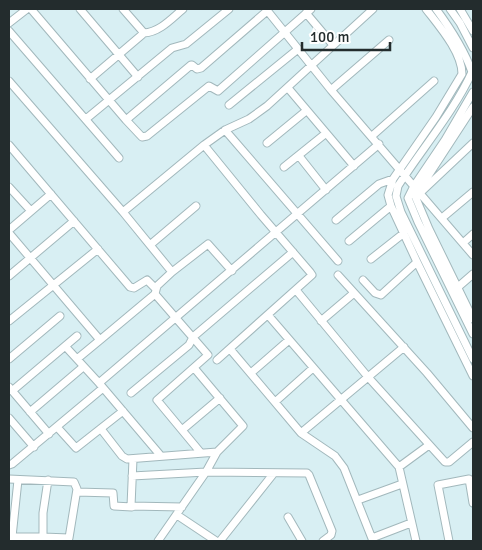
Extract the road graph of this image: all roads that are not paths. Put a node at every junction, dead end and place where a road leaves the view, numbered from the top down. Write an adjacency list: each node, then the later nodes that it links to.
1 (27, 9): 14 (street)
2 (31, 9): 26 (street)
3 (80, 9): 23 (street)
4 (123, 9): 18 (street)
5 (183, 9): 18 (street)
6 (228, 9): 25 (street)
7 (373, 9): 20 (street)
8 (426, 9): 50 (street)
9 (436, 9): 50 (street)
10 (450, 9): 21 (street)
11 (460, 9): 16 (street)
12 (266, 10): 17 (street); 37 (street)
13 (308, 11): 17 (street); 20 (street)
14 (9, 23)
15 (9, 31): 36 (street)
16 (473, 31)
17 (284, 32): 22 (street); 37 (street)
18 (144, 33): 23 (street)
19 (389, 40): 30 (street)
20 (333, 45): 24 (street)
21 (473, 48)
22 (298, 49): 24 (street); 33 (street)
23 (118, 54): 25 (street); 26 (street)
24 (311, 65): 29 (street); 30 (street)
25 (138, 77): 32 (street)
26 (90, 79): 32 (street)
27 (9, 80): 60 (street)
28 (434, 81): 40 (street)
29 (288, 88): 35 (street); 38 (street)
30 (331, 90): 40 (street)
31 (473, 92): 54 (street)
32 (109, 100): 36 (street); 37 (street)
33 (229, 105)
34 (473, 107): 54 (street)
35 (306, 111): 39 (street); 41 (street)
36 (86, 119): 47 (street)
37 (126, 120)
38 (225, 130): 45 (street); 61 (street)
39 (325, 134): 46 (street); 48 (street)
40 (372, 136): 43 (street)
41 (267, 143)
42 (473, 143): 54 (street)
43 (379, 144): 48 (street); 50 (street)
44 (9, 145): 56 (street)
45 (204, 145): 60 (street); 66 (street)
46 (299, 156): 49 (street); 53 (street)
47 (119, 158)
48 (354, 166): 53 (street)
49 (284, 167)
50 (402, 173): 51 (street); 54 (street); 105 (street)
51 (393, 180): 58 (street); 63 (street)
52 (9, 187): 59 (street)
53 (326, 190): 61 (street)
54 (417, 190): 62 (street); 86 (street); 96 (street)
55 (473, 192): 62 (street)
56 (51, 194): 59 (street); 64 (street)
57 (196, 206): 71 (street)
58 (391, 206): 67 (street); 69 (street)
59 (30, 211): 65 (street)
60 (123, 212): 71 (street)
61 (297, 214): 66 (street); 77 (street)
62 (442, 218): 70 (street)
63 (336, 220)
64 (74, 221): 72 (street); 75 (street)
65 (9, 232): 75 (street)
66 (276, 232): 73 (street); 79 (street)
67 (404, 233): 76 (street); 78 (street)
68 (473, 234): 70 (street)
69 (349, 241)
70 (463, 243): 74 (street)
71 (150, 245): 80 (street)
72 (98, 249): 85 (street); 88 (street)
73 (293, 252): 87 (street); 98 (street)
74 (473, 255)
75 (30, 258): 83 (street); 85 (street)
76 (371, 259)
77 (338, 262)
78 (417, 262): 84 (street); 113 (street)
79 (232, 271): 80 (street); 92 (street)
80 (172, 272): 88 (street)
81 (473, 274): 86 (street)
82 (338, 275): 89 (street)
83 (9, 276)
84 (364, 280)
85 (54, 285): 94 (street); 99 (street)
86 (458, 287): 93 (street)
87 (296, 290): 90 (street); 95 (street)
88 (156, 291): 92 (street); 99 (street)
89 (354, 293): 95 (street); 102 (street)
90 (268, 315): 100 (street); 103 (street)
91 (60, 316): 106 (street)
92 (176, 318): 98 (street); 114 (street)
93 (473, 319)
94 (9, 321)
95 (321, 321): 112 (street)
96 (473, 334)
97 (77, 336): 101 (street)
98 (193, 338): 110 (street); 116 (street)
99 (100, 340): 104 (street)
100 (289, 340): 109 (street); 111 (street)
101 (65, 346): 104 (street); 115 (street)
102 (404, 347): 112 (street); 124 (street)
103 (230, 349): 107 (street); 111 (street)
104 (77, 359): 108 (street)
105 (473, 359)
106 (9, 360)
107 (217, 360)
108 (83, 367): 114 (street); 121 (street)
109 (313, 368): 118 (street); 119 (street)
110 (194, 369): 117 (street); 126 (street)
111 (251, 373): 119 (street)
112 (368, 376): 118 (street); 130 (street)
113 (473, 376)
114 (101, 385): 120 (street); 123 (street)
115 (10, 389): 121 (street)
116 (132, 393)
117 (220, 398): 126 (street); 132 (street)
118 (341, 400): 127 (street); 137 (street)
119 (275, 402): 127 (street)
120 (123, 411): 125 (street); 134 (street)
121 (30, 412): 128 (street)
122 (9, 418): 131 (street)
123 (57, 427): 125 (street); 128 (street)
124 (473, 428)
125 (101, 429): 135 (street)
126 (182, 430): 133 (street)
127 (301, 433): 146 (street)
128 (49, 434): 131 (street)
129 (473, 442): 130 (street)
130 (429, 445): 137 (street)
131 (34, 446): 136 (street)
132 (217, 452): 133 (street); 138 (street)
133 (201, 453): 134 (street)
134 (161, 456): 135 (street)
135 (133, 459): 140 (street)
136 (10, 463): 142 (street)
137 (399, 467): 144 (street)
138 (206, 472): 139 (street); 140 (street); 149 (street)
139 (274, 473): 158 (street); 160 (street)
140 (132, 476): 148 (street)
141 (471, 478): 147 (street); 162 (street)
142 (13, 480): 143 (street); 153 (street)
143 (48, 480): 145 (street); 154 (street)
144 (402, 484): 146 (street); 152 (street)
145 (77, 492): 148 (street); 154 (street)
146 (358, 500): 155 (street)
147 (473, 503)
148 (132, 507): 149 (street)
149 (182, 507): 150 (street)
150 (177, 515): 156 (street); 157 (street)
151 (288, 517): 159 (street)
152 (411, 523): 155 (street); 161 (street)
153 (10, 537): 154 (street)
154 (43, 537)
155 (372, 540)
156 (158, 541)
157 (216, 541)
158 (220, 541)
159 (302, 541)
160 (323, 541)
161 (416, 541)
162 (449, 541)

